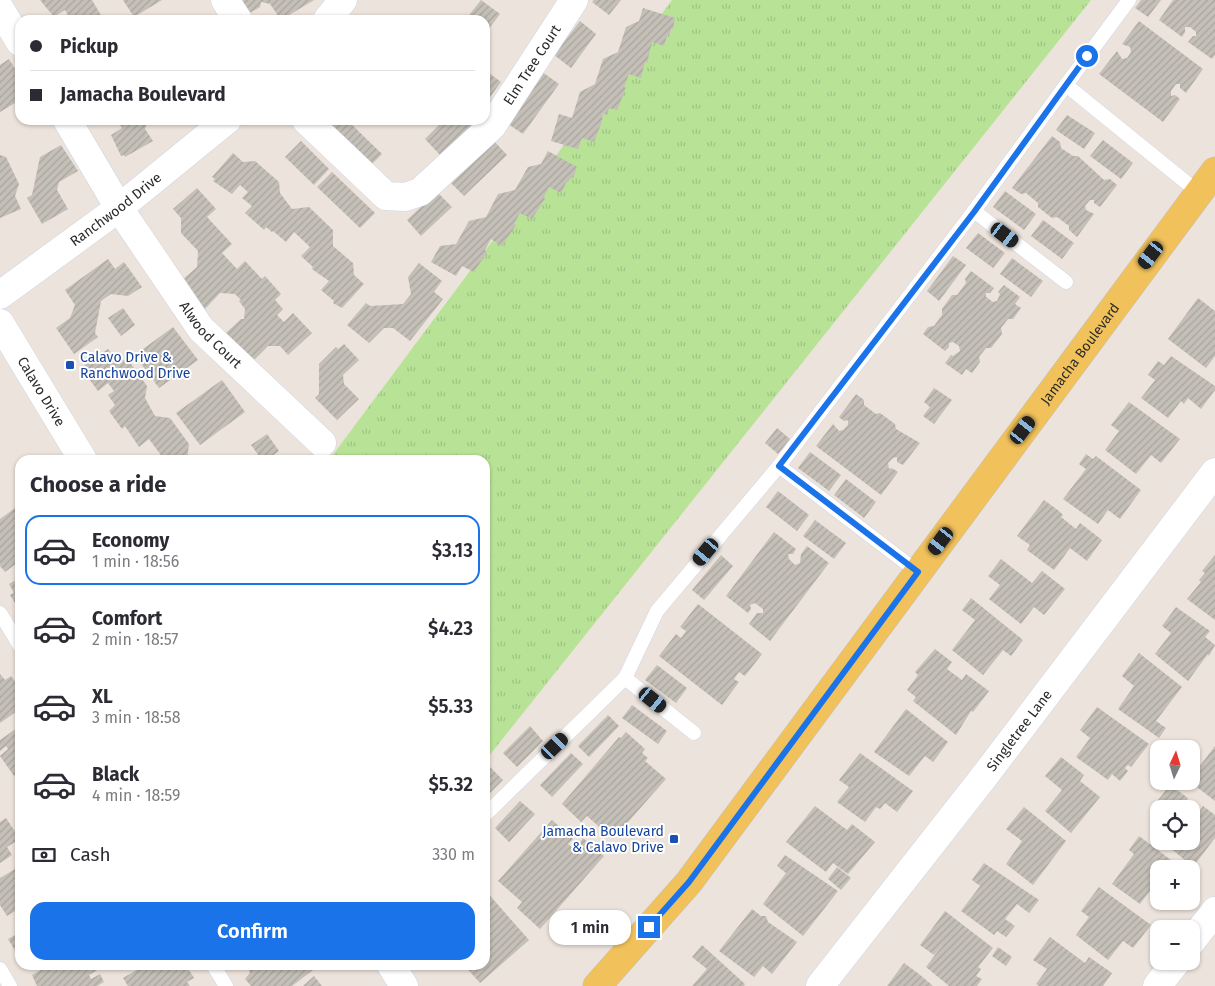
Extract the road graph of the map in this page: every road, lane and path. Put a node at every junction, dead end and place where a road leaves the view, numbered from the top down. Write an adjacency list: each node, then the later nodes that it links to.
1 (225, 0): 6 (street)
2 (343, 0): 7 (street)
3 (574, 0): 12 (street, Elm Tree Court)
4 (1129, 0): 9 (lane)
5 (0, 9): 8 (street)
6 (235, 15)
7 (331, 15)
8 (15, 34)
9 (1066, 85): 14 (lane); 16 (lane)
10 (70, 125): 15 (street, Alwood Court)
11 (221, 125): 15 (street, Ranchwood Drive)
12 (311, 125)
13 (1215, 171): 14 (main road, Jamacha Boulevard)
14 (1198, 192): 24 (main road, Jamacha Boulevard)
15 (119, 208): 18 (street, Ranchwood Drive); 20 (street, Alwood Court)
16 (974, 212): 17 (lane); 22 (lane)
17 (1066, 282)
18 (0, 295)
19 (0, 323): 21 (street, Calavo Drive)
20 (322, 443)
21 (80, 455)
22 (779, 466): 24 (lane); 27 (lane)
23 (1215, 472): 40 (street, Singletree Lane)
24 (918, 572): 39 (main road, Jamacha Boulevard)
25 (0, 613): 26 (lane)
26 (15, 638)
27 (625, 678): 28 (lane); 29 (lane)
28 (694, 733)
29 (490, 810)
30 (1215, 911): 31 (street)
31 (1200, 930)
32 (0, 969): 36 (lane)
33 (217, 970): 37 (lane)
34 (394, 970): 38 (street)
35 (1169, 970): 41 (street)
36 (10, 986)
37 (226, 986)
38 (404, 986)
39 (597, 986)
40 (820, 986)
41 (1157, 986)

